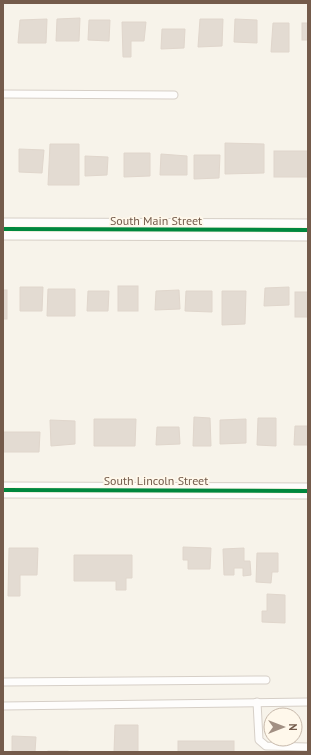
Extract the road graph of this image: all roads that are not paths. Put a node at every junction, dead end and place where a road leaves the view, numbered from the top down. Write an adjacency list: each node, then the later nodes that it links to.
1 (3, 94): 2 (lane)
2 (174, 95)
3 (3, 229): 4 (street, South Main Street)
4 (308, 230)
5 (3, 490): 6 (street, South Lincoln Street)
6 (308, 491)
7 (266, 680): 8 (lane)
8 (3, 682)
9 (257, 702): 10 (lane); 11 (lane); 12 (lane)
10 (308, 702)
11 (3, 706)
12 (308, 747)

